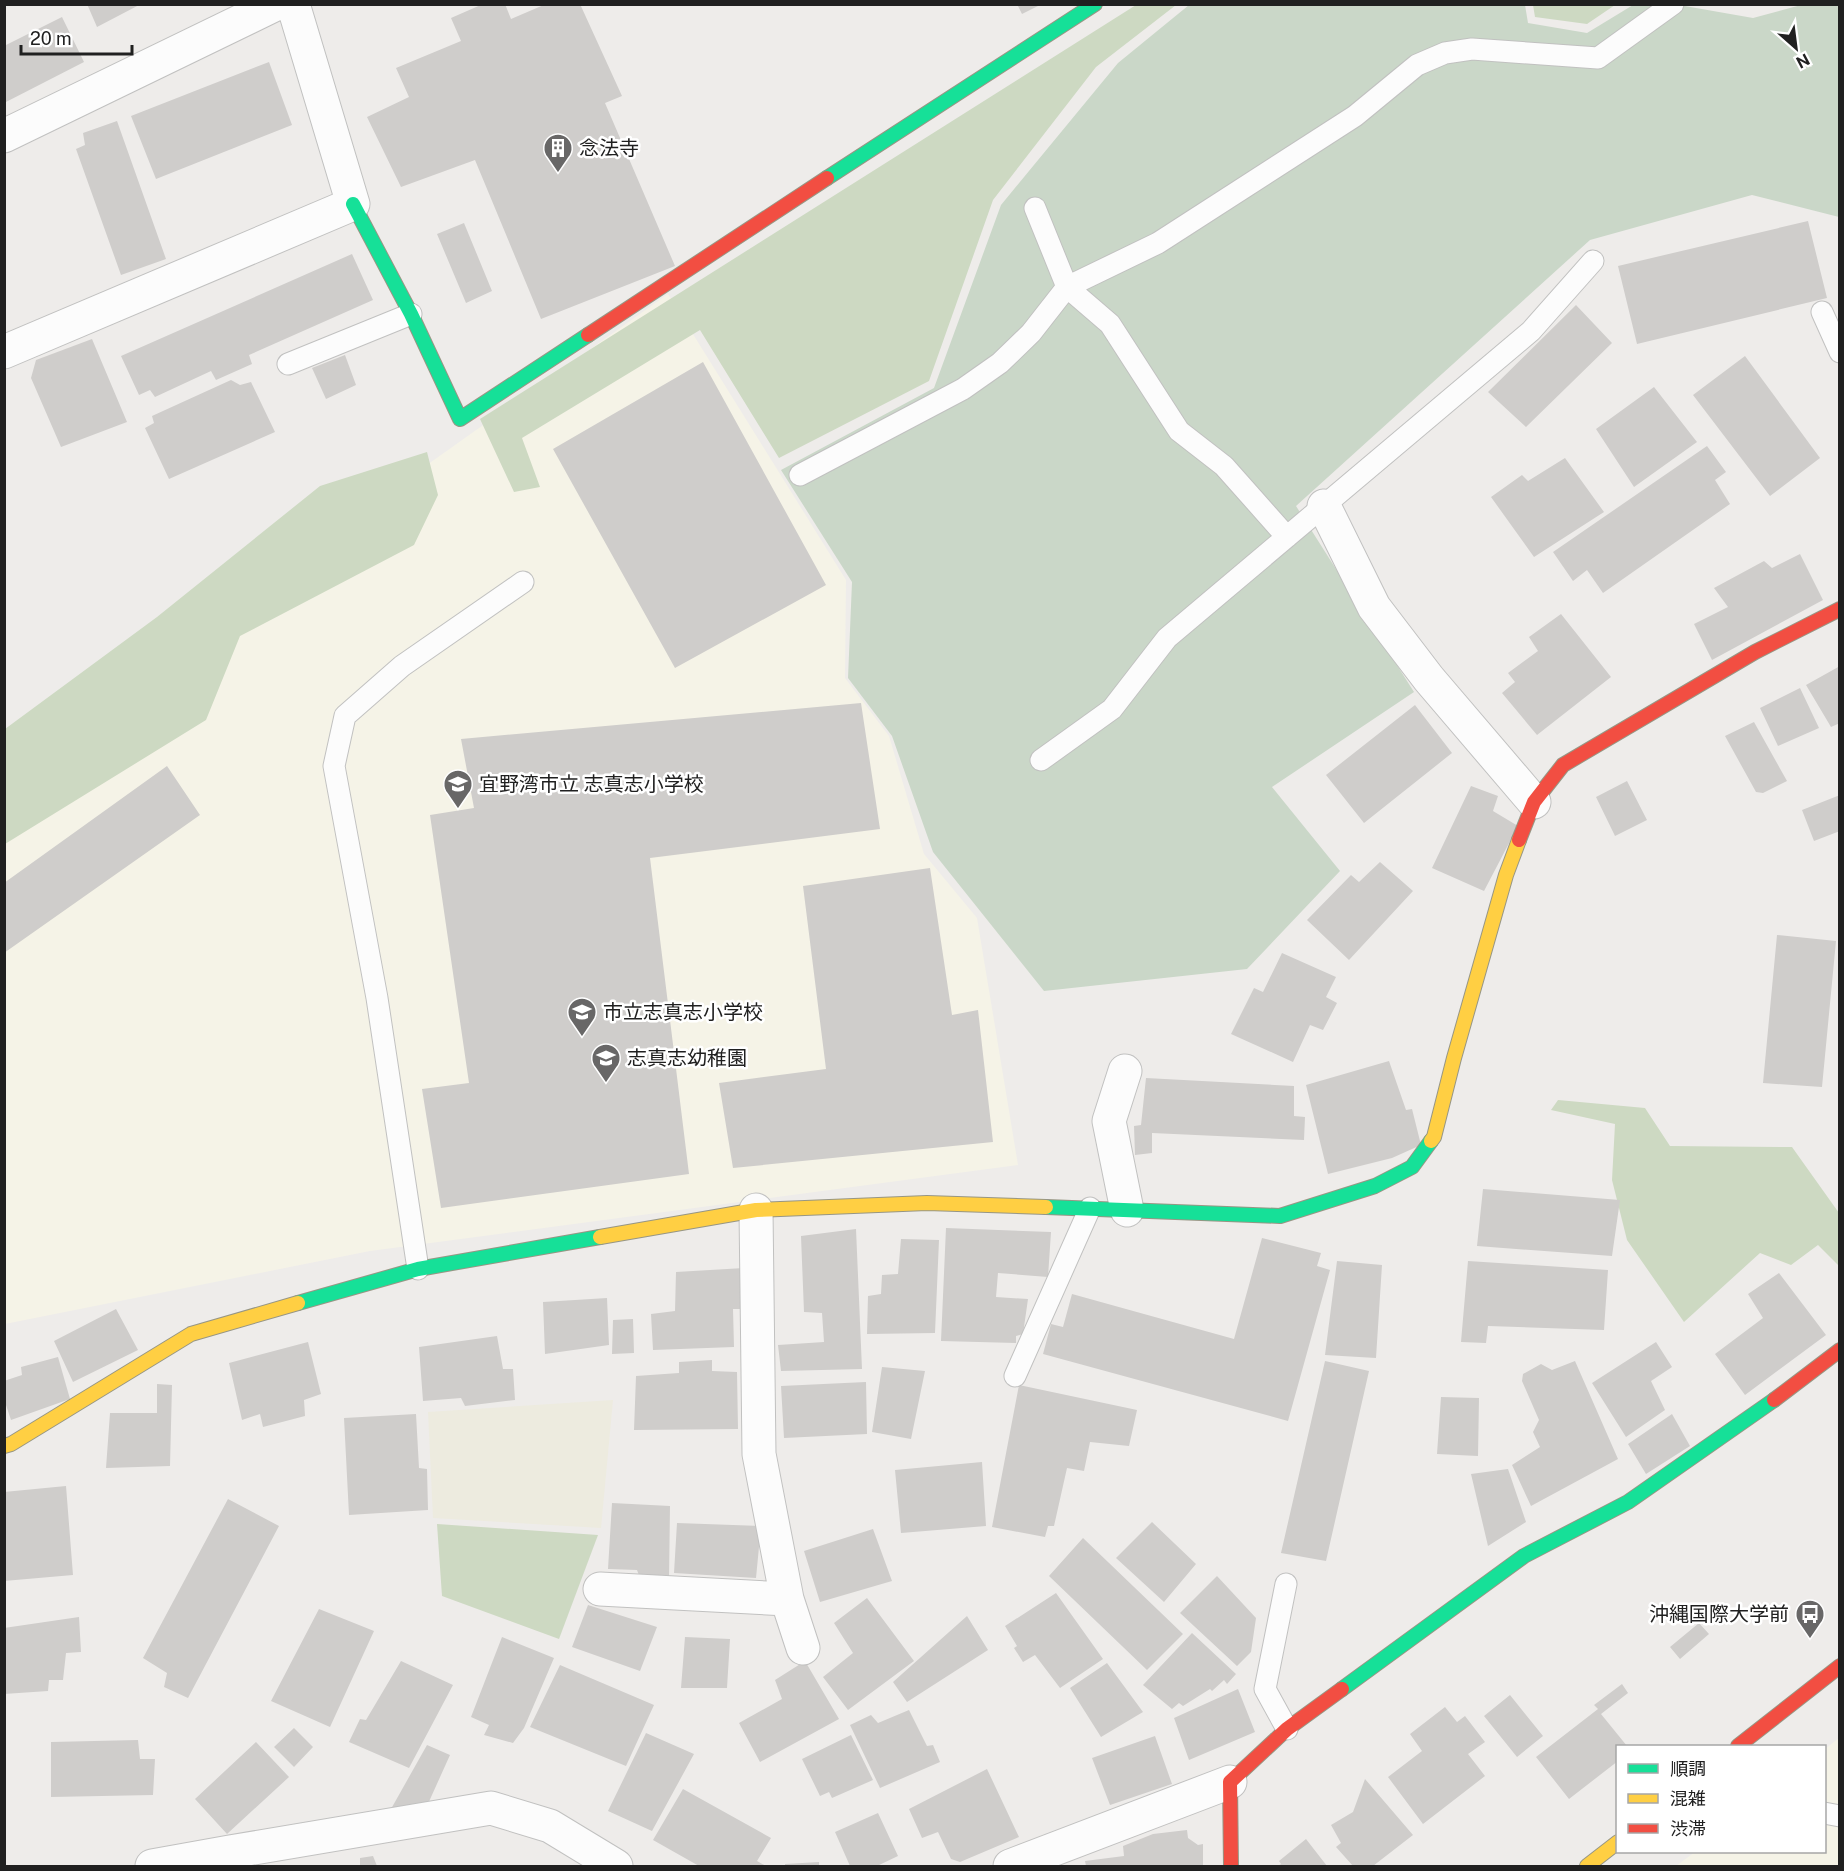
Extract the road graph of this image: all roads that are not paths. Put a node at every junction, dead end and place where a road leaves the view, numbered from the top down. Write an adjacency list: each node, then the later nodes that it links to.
1 (276, 4): 5 (street)
2 (293, 4): 6 (street)
3 (1095, 4): 11 (street)
4 (1673, 4): 9 (lane)
5 (4, 136)
6 (353, 204): 11 (street); 12 (street)
7 (1035, 208): 9 (lane)
8 (1593, 261): 16 (lane)
9 (1067, 287): 15 (lane); 17 (lane)
10 (1822, 312): 13 (lane)
11 (411, 314): 14 (lane)
12 (4, 352)
13 (1839, 352)
14 (288, 364)
15 (800, 475)
16 (1324, 506): 17 (lane); 21 (street)
17 (1287, 537): 20 (lane)
18 (523, 582): 26 (lane)
19 (1839, 609): 21 (street)
20 (1041, 760)
21 (1534, 802): 25 (street)
22 (1125, 1071): 25 (street)
23 (1090, 1208): 24 (street); 25 (street); 28 (lane)
24 (756, 1210): 26 (street); 32 (street)
25 (1126, 1210)
26 (418, 1269): 29 (street)
27 (1839, 1350): 35 (street)
28 (1015, 1376)
29 (4, 1446)
30 (1286, 1584): 35 (lane)
31 (600, 1590): 32 (street)
32 (787, 1599): 33 (street)
33 (803, 1648)
34 (1839, 1666): 36 (street)
35 (1287, 1729): 37 (street)
36 (1739, 1745)
37 (1230, 1782): 41 (street); 42 (street)
38 (1616, 1843): 43 (street)
39 (152, 1866): 40 (street)
40 (616, 1866)
41 (1010, 1866)
42 (1231, 1866)
43 (1587, 1866)

